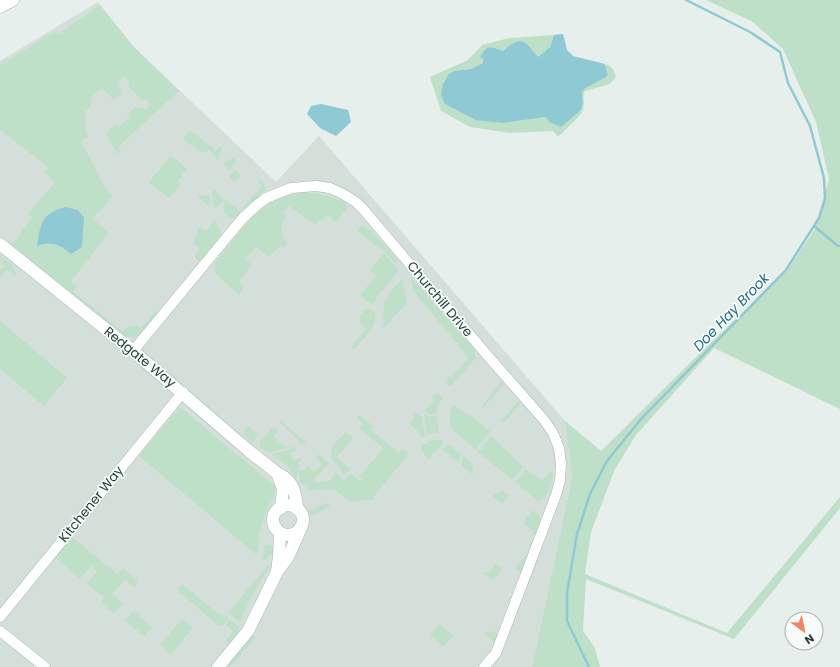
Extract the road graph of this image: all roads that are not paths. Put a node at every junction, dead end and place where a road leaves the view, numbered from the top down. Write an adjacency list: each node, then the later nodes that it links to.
1 (13, 0): 2 (street)
2 (0, 8)
3 (0, 244): 4 (street, Redgate Way)
4 (133, 351): 5 (street, Redgate Way); 16 (street, Churchill Drive)
5 (183, 392): 6 (street, Redgate Way); 12 (street, Kitchener Way)
6 (277, 473): 7 (street, Redgate Way); 8 (street, Redgate Way)
7 (281, 508): 8 (street); 10 (street, Redgate Way)
8 (297, 509): 9 (street, Redgate Way)
9 (300, 530): 10 (street); 11 (street, Redgate Way)
10 (280, 533): 11 (street, Redgate Way)
11 (276, 572): 15 (street, Redgate Way)
12 (0, 617)
13 (0, 631): 14 (street)
14 (45, 667)
15 (218, 667)
16 (484, 667)

